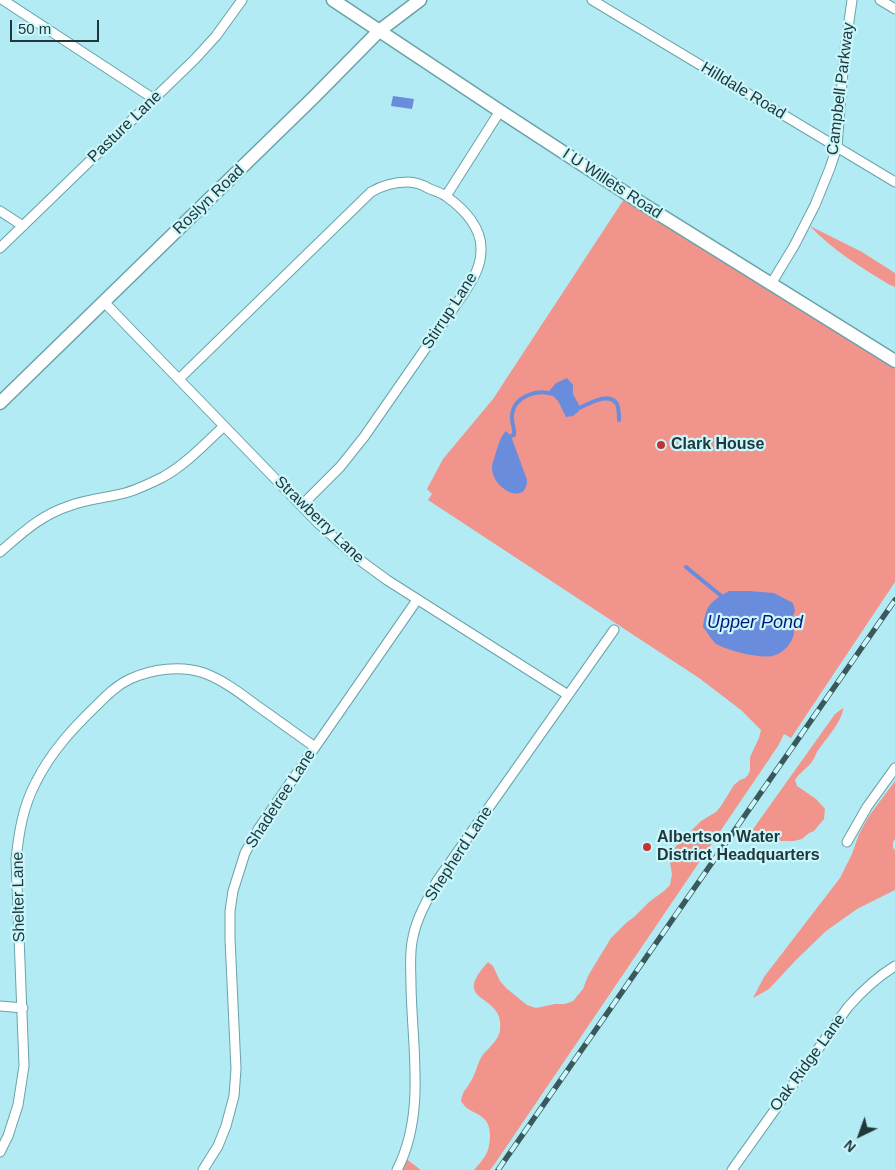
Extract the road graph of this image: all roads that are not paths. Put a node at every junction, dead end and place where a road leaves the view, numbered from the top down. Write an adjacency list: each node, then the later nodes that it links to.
1 (3, 0): 10 (street)
2 (242, 0): 10 (street, Pasture Lane)
3 (333, 0): 9 (main road, I U Willets Road)
4 (420, 0): 9 (main road, Roslyn Road)
5 (592, 0): 12 (street, Hilldale Road)
6 (852, 0): 12 (street, Campbell Parkway)
7 (880, 0): 8 (street)
8 (895, 9)
9 (379, 31): 11 (main road, I U Willets Road); 19 (main road, Roslyn Road)
10 (154, 99): 16 (street, Pasture Lane)
11 (500, 111): 14 (street); 18 (main road, I U Willets Road)
12 (837, 148): 13 (street, Hilldale Road); 18 (street, Campbell Parkway)
13 (895, 182)
14 (446, 196): 21 (street, Stirrup Lane); 24 (street, Stirrup Lane)
15 (0, 211): 16 (street)
16 (23, 226): 17 (street, Pasture Lane)
17 (0, 248)
18 (771, 284): 20 (main road, I U Willets Road)
19 (104, 302): 21 (street, Strawberry Lane); 22 (main road, Roslyn Road)
20 (895, 361)
21 (179, 379): 23 (street, Strawberry Lane)
22 (0, 403)
23 (224, 426): 24 (street, Strawberry Lane); 25 (street)
24 (302, 506): 26 (street, Strawberry Lane)
25 (0, 552)
26 (417, 600): 28 (street, Strawberry Lane); 29 (street, Shadetree Lane)
27 (614, 630): 28 (street, Shepherd Lane)
28 (568, 695): 38 (street, Shepherd Lane)
29 (315, 747): 35 (street, Shelter Lane); 37 (street, Shadetree Lane)
30 (895, 768): 31 (street)
31 (847, 842)
32 (892, 968): 33 (street); 39 (street, Oak Ridge Lane)
33 (895, 978)
34 (0, 1006): 35 (street)
35 (23, 1008): 36 (street, Shelter Lane)
36 (0, 1152)
37 (203, 1170)
38 (397, 1170)
39 (732, 1170)

